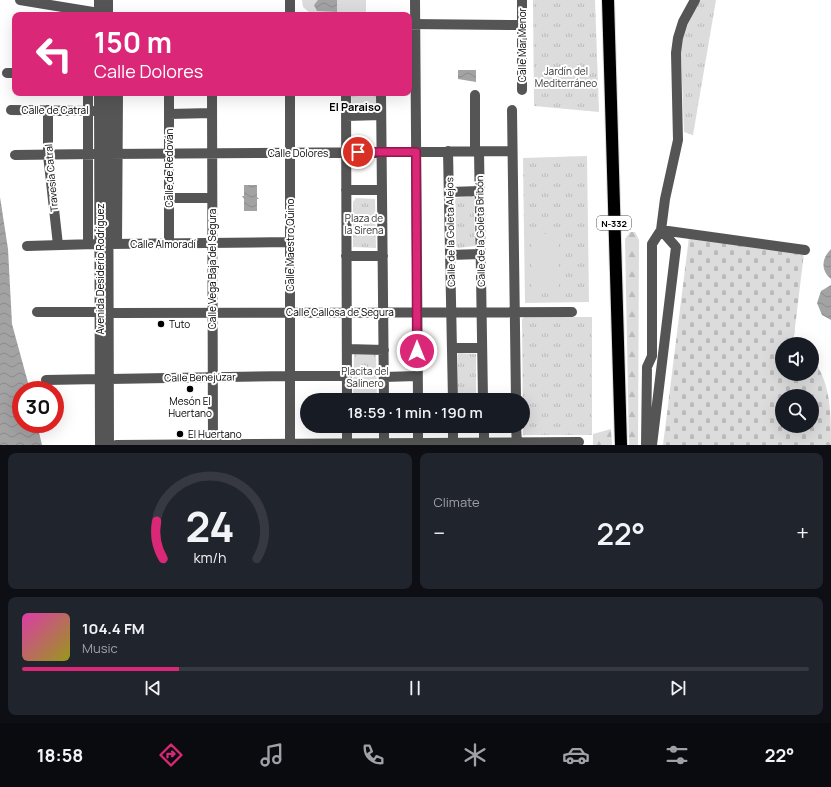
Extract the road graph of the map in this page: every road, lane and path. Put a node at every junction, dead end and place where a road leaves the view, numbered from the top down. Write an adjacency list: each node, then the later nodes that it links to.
1 (20, 0): 9 (street)
2 (99, 0): 10 (street)
3 (108, 0): 11 (street)
4 (290, 0): 12 (street)
5 (415, 0): 13 (street)
6 (522, 0): 14 (street, Calle Mar Menor)
7 (608, 0): 117 (highway, N-332)
8 (695, 0): 54 (street)
9 (82, 12)
10 (102, 12)
11 (103, 12)
12 (290, 12)
13 (412, 24): 14 (street); 41 (street)
14 (522, 25): 15 (street, Calle Mar Menor)
15 (522, 90)
16 (475, 95): 36 (street, Calle de la Goleta Bribón)
17 (88, 96): 28 (street, Avenida Desiderio Rodríguez)
18 (99, 96): 30 (street, Avenida Desiderio Rodríguez)
19 (108, 96): 44 (street, Avenida Desiderio Rodríguez)
20 (118, 96): 44 (street, Avenida Desiderio Rodríguez)
21 (169, 96): 32 (street, Calle de Redován)
22 (212, 96): 31 (street, Calle Vega Baja del Segura)
23 (290, 96): 38 (street, Calle Maestro Quino)
24 (346, 96): 34 (street)
25 (381, 96): 33 (street)
26 (11, 110): 27 (street, Calle de Catral)
27 (48, 110): 28 (street, Calle de Catral); 47 (street, Travesía Catral)
28 (88, 110): 30 (street, Calle de Catral); 43 (street, Avenida Desiderio Rodríguez)
29 (512, 110): 37 (street)
30 (99, 111): 44 (street, Avenida Desiderio Rodríguez)
31 (212, 113): 32 (street); 42 (street, Calle Vega Baja del Segura)
32 (169, 114): 45 (street, Calle de Redován)
33 (381, 115): 34 (street); 40 (street)
34 (346, 116): 39 (street)
35 (448, 151): 36 (street, Calle Dolores); 41 (street, Calle Dolores); 51 (street, Calle de la Goleta Alejos)
36 (477, 151): 37 (street, Calle Dolores); 50 (street, Calle de la Goleta Bribón)
37 (512, 151): 75 (street)
38 (289, 152): 39 (street, Calle Dolores); 42 (street, Calle Dolores); 55 (street, Calle Maestro Quino)
39 (346, 152): 40 (street, Calle Dolores); 48 (street)
40 (382, 152): 41 (street, Calle Dolores); 49 (street)
41 (416, 152): 72 (street)
42 (212, 153): 45 (street, Calle Dolores); 53 (street, Calle Vega Baja del Segura)
43 (88, 154): 44 (street, Calle Dolores); 47 (street, Calle Dolores); 57 (street, Avenida Desiderio Rodríguez)
44 (108, 154): 45 (street, Calle Dolores); 58 (street, Avenida Desiderio Rodríguez); 58 (street, Avenida Desiderio Rodríguez)
45 (169, 154): 52 (street, Calle de Redován)
46 (15, 155): 47 (street, Calle Dolores)
47 (48, 155): 60 (street, Travesía Catral)
48 (346, 190): 49 (street); 65 (street)
49 (382, 190): 66 (street)
50 (480, 191): 51 (street); 63 (street, Calle de la Goleta Bribón)
51 (450, 192): 64 (street, Calle de la Goleta Alejos)
52 (169, 198): 53 (street); 59 (street, Calle de Redován)
53 (212, 198): 56 (street, Calle Vega Baja del Segura)
54 (661, 230): 62 (street); 82 (street); 83 (street)
55 (290, 242): 56 (street, Calle Almoradí); 69 (street, Calle Maestro Quino)
56 (212, 243): 59 (street, Calle Almoradí); 77 (street, Calle Vega Baja del Segura)
57 (88, 244): 58 (street, Calle Almoradí); 60 (street, Calle Almoradí)
58 (109, 244): 59 (street, Calle Almoradí); 68 (street, Avenida Desiderio Rodríguez)
59 (169, 244)
60 (58, 245): 61 (street, Calle Almoradí)
61 (27, 246)
62 (805, 250)
63 (481, 254): 64 (street); 74 (street, Calle de la Goleta Bribón)
64 (450, 255): 73 (street, Calle de la Goleta Alejos)
65 (346, 256): 66 (street); 70 (street)
66 (383, 256): 71 (street)
67 (37, 312): 68 (street, Calle Callosa de Segura)
68 (104, 312): 77 (street, Calle Callosa de Segura); 89 (street, Avenida Desiderio Rodríguez)
69 (290, 312): 70 (street, Calle Callosa de Segura); 77 (street, Calle Callosa de Segura); 85 (street, Calle Maestro Quino)
70 (346, 312): 71 (street, Calle Callosa de Segura); 80 (street)
71 (383, 312): 72 (street, Calle Callosa de Segura); 81 (street)
72 (417, 312): 73 (street, Calle Callosa de Segura); 87 (street)
73 (451, 312): 74 (street, Calle Callosa de Segura); 78 (street, Calle de la Goleta Alejos)
74 (482, 312): 75 (street, Calle Callosa de Segura); 79 (street, Calle de la Goleta Bribón)
75 (515, 312): 76 (street, Calle Callosa de Segura); 98 (street)
76 (572, 312)
77 (212, 313): 84 (street, Calle Vega Baja del Segura)
78 (452, 348): 79 (street); 96 (street, Calle de la Goleta Alejos)
79 (482, 348): 97 (street, Calle de la Goleta Bribón)
80 (346, 349): 81 (street); 86 (street)
81 (384, 350): 88 (street)
82 (652, 356): 83 (street); 91 (street)
83 (663, 357): 92 (street)
84 (212, 376): 85 (street, Calle Benejúzar); 89 (street, Calle Benejúzar); 116 (street, Calle Vega Baja del Segura)
85 (290, 376): 86 (street, Calle Benejúzar); 106 (street, Calle Maestro Quino)
86 (347, 376): 93 (street)
87 (417, 376): 88 (street); 95 (street)
88 (384, 377): 94 (street)
89 (105, 379): 90 (street, Calle Benejúzar); 113 (street, Avenida Desiderio Rodríguez); 114 (street, Avenida Desiderio Rodríguez)
90 (46, 380)
91 (647, 386): 92 (street); 118 (street)
92 (659, 388): 119 (street)
93 (347, 393)
94 (384, 393)
95 (418, 393)
96 (453, 393)
97 (483, 393)
98 (516, 393)
99 (347, 433): 107 (street)
100 (384, 433): 108 (street)
101 (418, 433): 109 (street)
102 (453, 433): 110 (street)
103 (484, 433): 111 (street)
104 (516, 433): 112 (street)
105 (579, 442): 112 (street)
106 (290, 444): 107 (street); 116 (street)
107 (347, 444): 108 (street)
108 (384, 444): 109 (street)
109 (418, 444): 110 (street)
110 (453, 444): 111 (street)
111 (484, 444): 112 (street)
112 (517, 444)
113 (100, 445)
114 (110, 445)
115 (116, 445): 116 (street)
116 (213, 445)
117 (621, 445)
118 (646, 445)
119 (652, 445)

